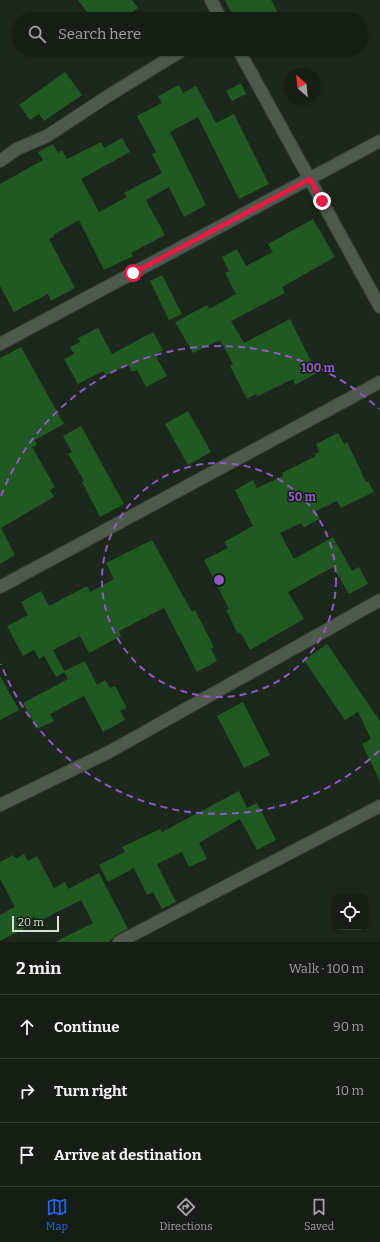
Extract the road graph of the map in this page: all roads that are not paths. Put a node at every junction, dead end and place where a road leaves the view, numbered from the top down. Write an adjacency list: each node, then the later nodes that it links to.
1 (211, 0): 2 (street)
2 (217, 12)
3 (173, 56): 6 (street)
4 (242, 56): 7 (street)
5 (380, 141): 7 (street)
6 (0, 161)
7 (310, 179): 8 (street); 9 (street)
8 (380, 307)
9 (0, 344)
10 (380, 382): 11 (street)
11 (0, 587)
12 (380, 600): 13 (street)
13 (0, 805)
14 (380, 806): 15 (street)
15 (119, 942)

